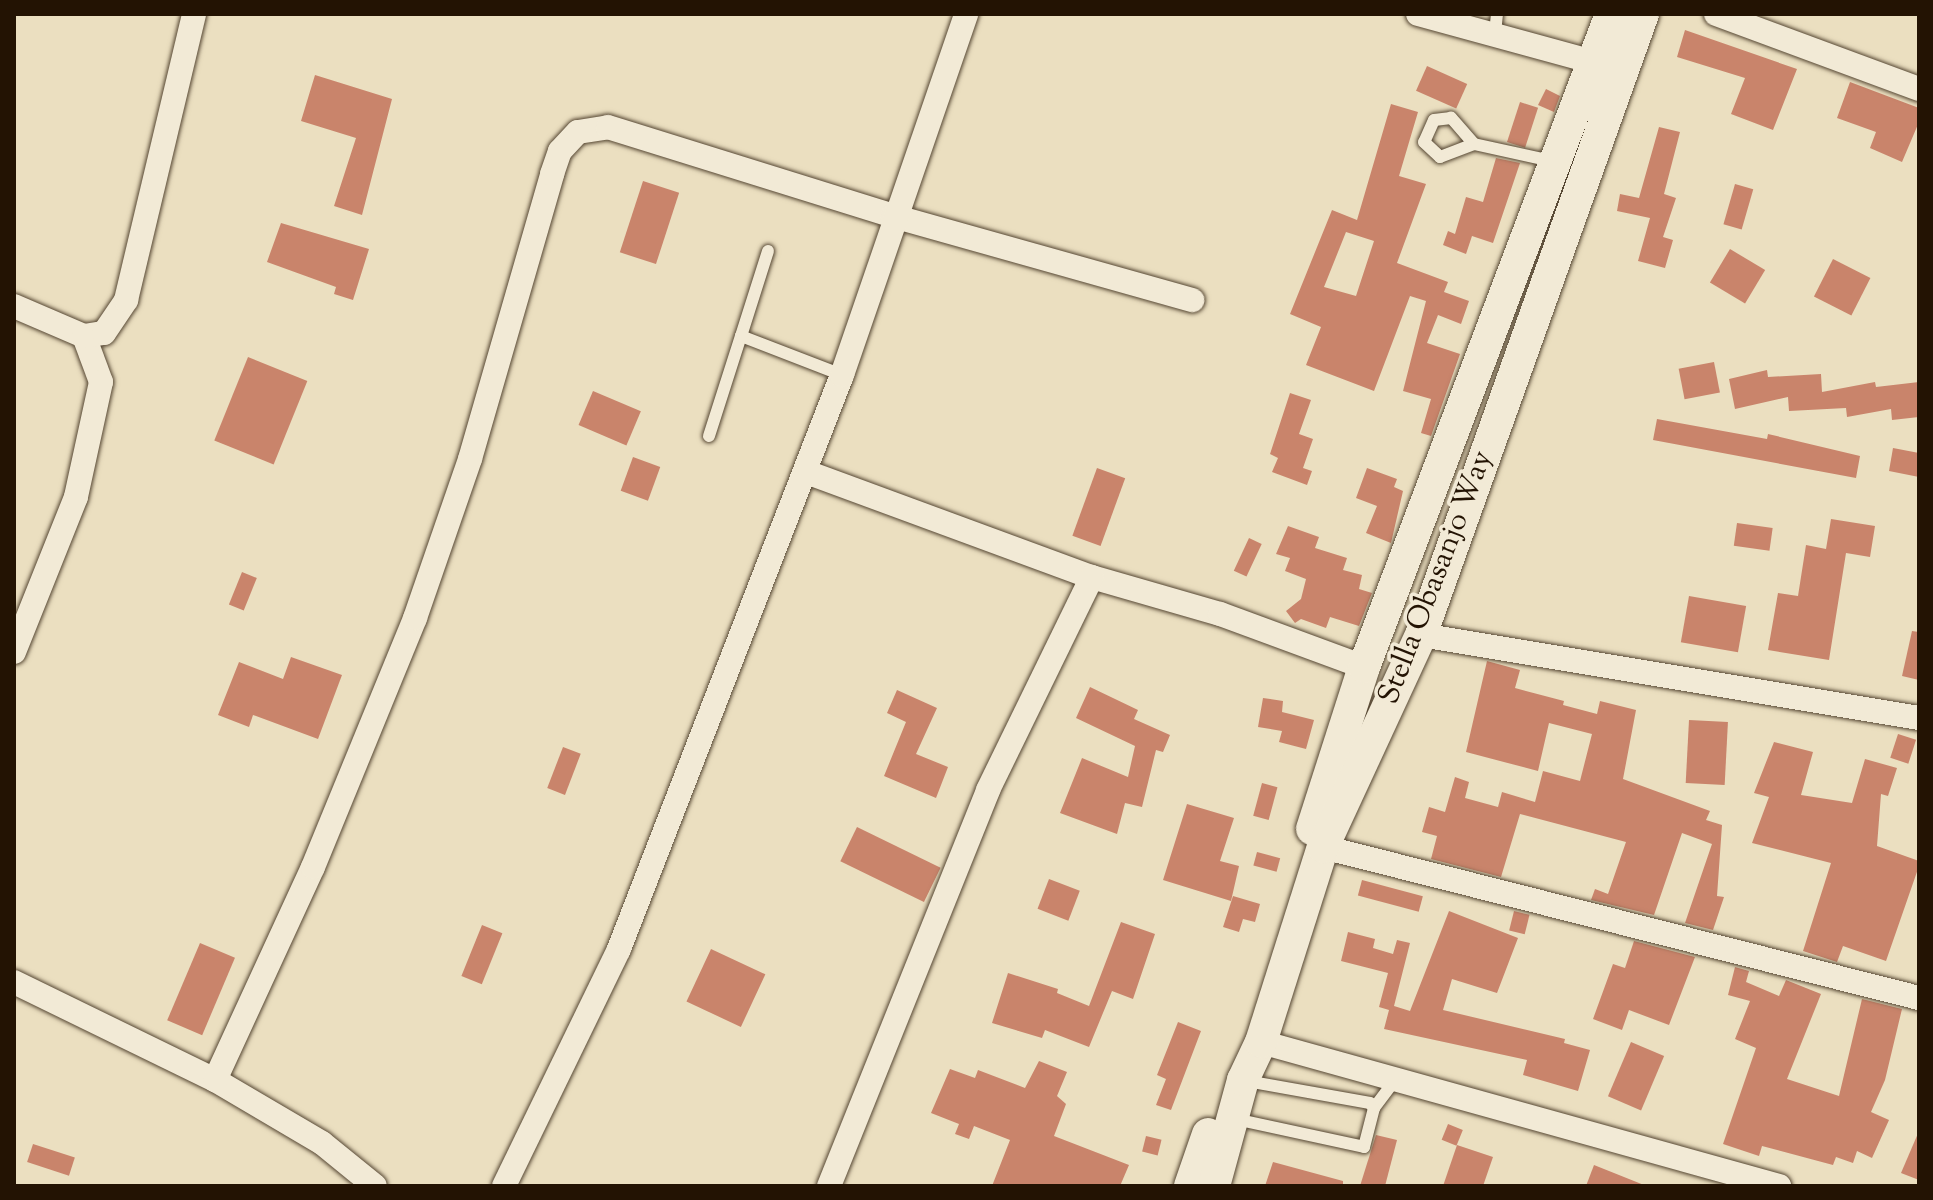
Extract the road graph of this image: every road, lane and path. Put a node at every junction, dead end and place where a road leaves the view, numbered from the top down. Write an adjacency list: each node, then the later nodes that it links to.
1 (194, 14): 16 (street)
2 (966, 14): 12 (street)
3 (1418, 14): 7 (street)
4 (1611, 14): 8 (street)
5 (1643, 14): 22 (street, Stella Obasanjo Way)
6 (1716, 14): 9 (street)
7 (1496, 23): 8 (street)
8 (1593, 62): 11 (street)
9 (1919, 89)
10 (1474, 144): 11 (lane)
11 (1552, 161): 24 (street)
12 (893, 216): 14 (street); 18 (street); 31 (street)
13 (768, 251): 17 (lane)
14 (1192, 300)
15 (14, 306): 16 (street)
16 (84, 336): 23 (street)
17 (741, 336): 18 (lane); 19 (lane)
18 (842, 375): 20 (street)
19 (709, 436)
20 (806, 472): 21 (street); 35 (street)
21 (1092, 577): 24 (street); 36 (street)
22 (1421, 635): 25 (street); 26 (street, Stella Obasanjo Way)
23 (14, 652)
24 (1364, 667): 32 (street)
25 (1919, 718)
26 (1323, 847): 28 (street); 29 (street, Stella Obasanjo Way)
27 (14, 982): 31 (street)
28 (1919, 998)
29 (1261, 1042): 30 (street); 32 (street, Stella Obasanjo Way)
30 (1397, 1078): 33 (lane); 39 (street)
31 (215, 1080): 34 (street)
32 (1234, 1097): 33 (lane); 33 (lane); 37 (street); 38 (street, Stella Obasanjo Way)
33 (1374, 1108)
34 (375, 1186)
35 (504, 1186)
36 (829, 1186)
37 (1190, 1186)
38 (1214, 1186)
39 (1779, 1186)

